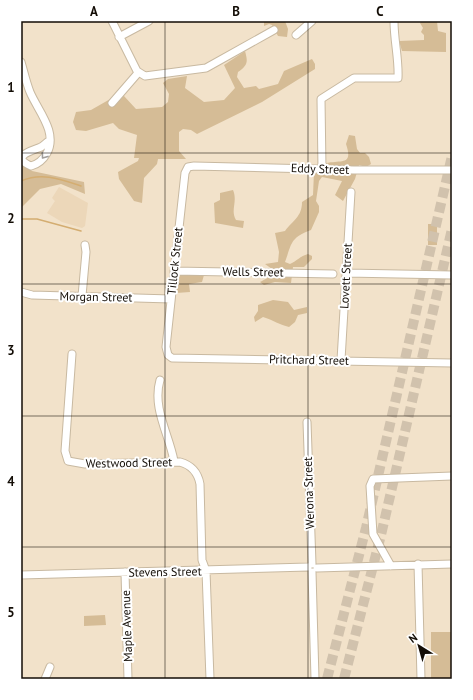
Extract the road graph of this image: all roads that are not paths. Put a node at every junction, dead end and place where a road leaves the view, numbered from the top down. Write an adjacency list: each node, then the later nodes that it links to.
1 (112, 21): 7 (street)
2 (149, 21): 7 (street)
3 (312, 21): 6 (street)
4 (394, 21): 13 (street)
5 (274, 30): 9 (street)
6 (296, 35)
7 (120, 36): 9 (street)
8 (21, 62): 11 (street)
9 (142, 75): 10 (street)
10 (112, 103)
11 (49, 141)
12 (188, 168): 13 (street, Eddy Street); 17 (street, Tillock Street)
13 (322, 169): 14 (street, Eddy Street)
14 (452, 170)
15 (351, 192): 18 (street, Lovett Street)
16 (84, 245): 22 (street)
17 (174, 271): 19 (street, Wells Street); 23 (street, Tillock Street)
18 (346, 273): 20 (street); 26 (street, Lovett Street)
19 (333, 274)
20 (452, 275)
21 (21, 292): 22 (street, Morgan Street)
22 (82, 296): 23 (street, Morgan Street)
23 (171, 299): 25 (street, Tillock Street)
24 (72, 354): 30 (street, Westwood Street)
25 (168, 355): 26 (street, Pritchard Street)
26 (341, 360): 27 (street, Pritchard Street)
27 (452, 363)
28 (160, 380): 30 (street)
29 (307, 422): 35 (street, Werona Street)
30 (174, 461): 36 (street, Westwood Street)
31 (452, 476): 34 (street)
32 (418, 564): 33 (street, Stevens Street); 34 (street, Stevens Street); 44 (street)
33 (452, 564)
34 (391, 566): 35 (street, Stevens Street)
35 (312, 568): 36 (street, Stevens Street); 43 (street, Werona Street)
36 (206, 571): 37 (street, Stevens Street); 42 (street, Westwood Street)
37 (125, 572): 38 (street, Stevens Street); 41 (street, Maple Avenue)
38 (21, 575)
39 (50, 667): 40 (street)
40 (45, 679)
41 (128, 679)
42 (210, 679)
43 (315, 679)
44 (421, 679)

